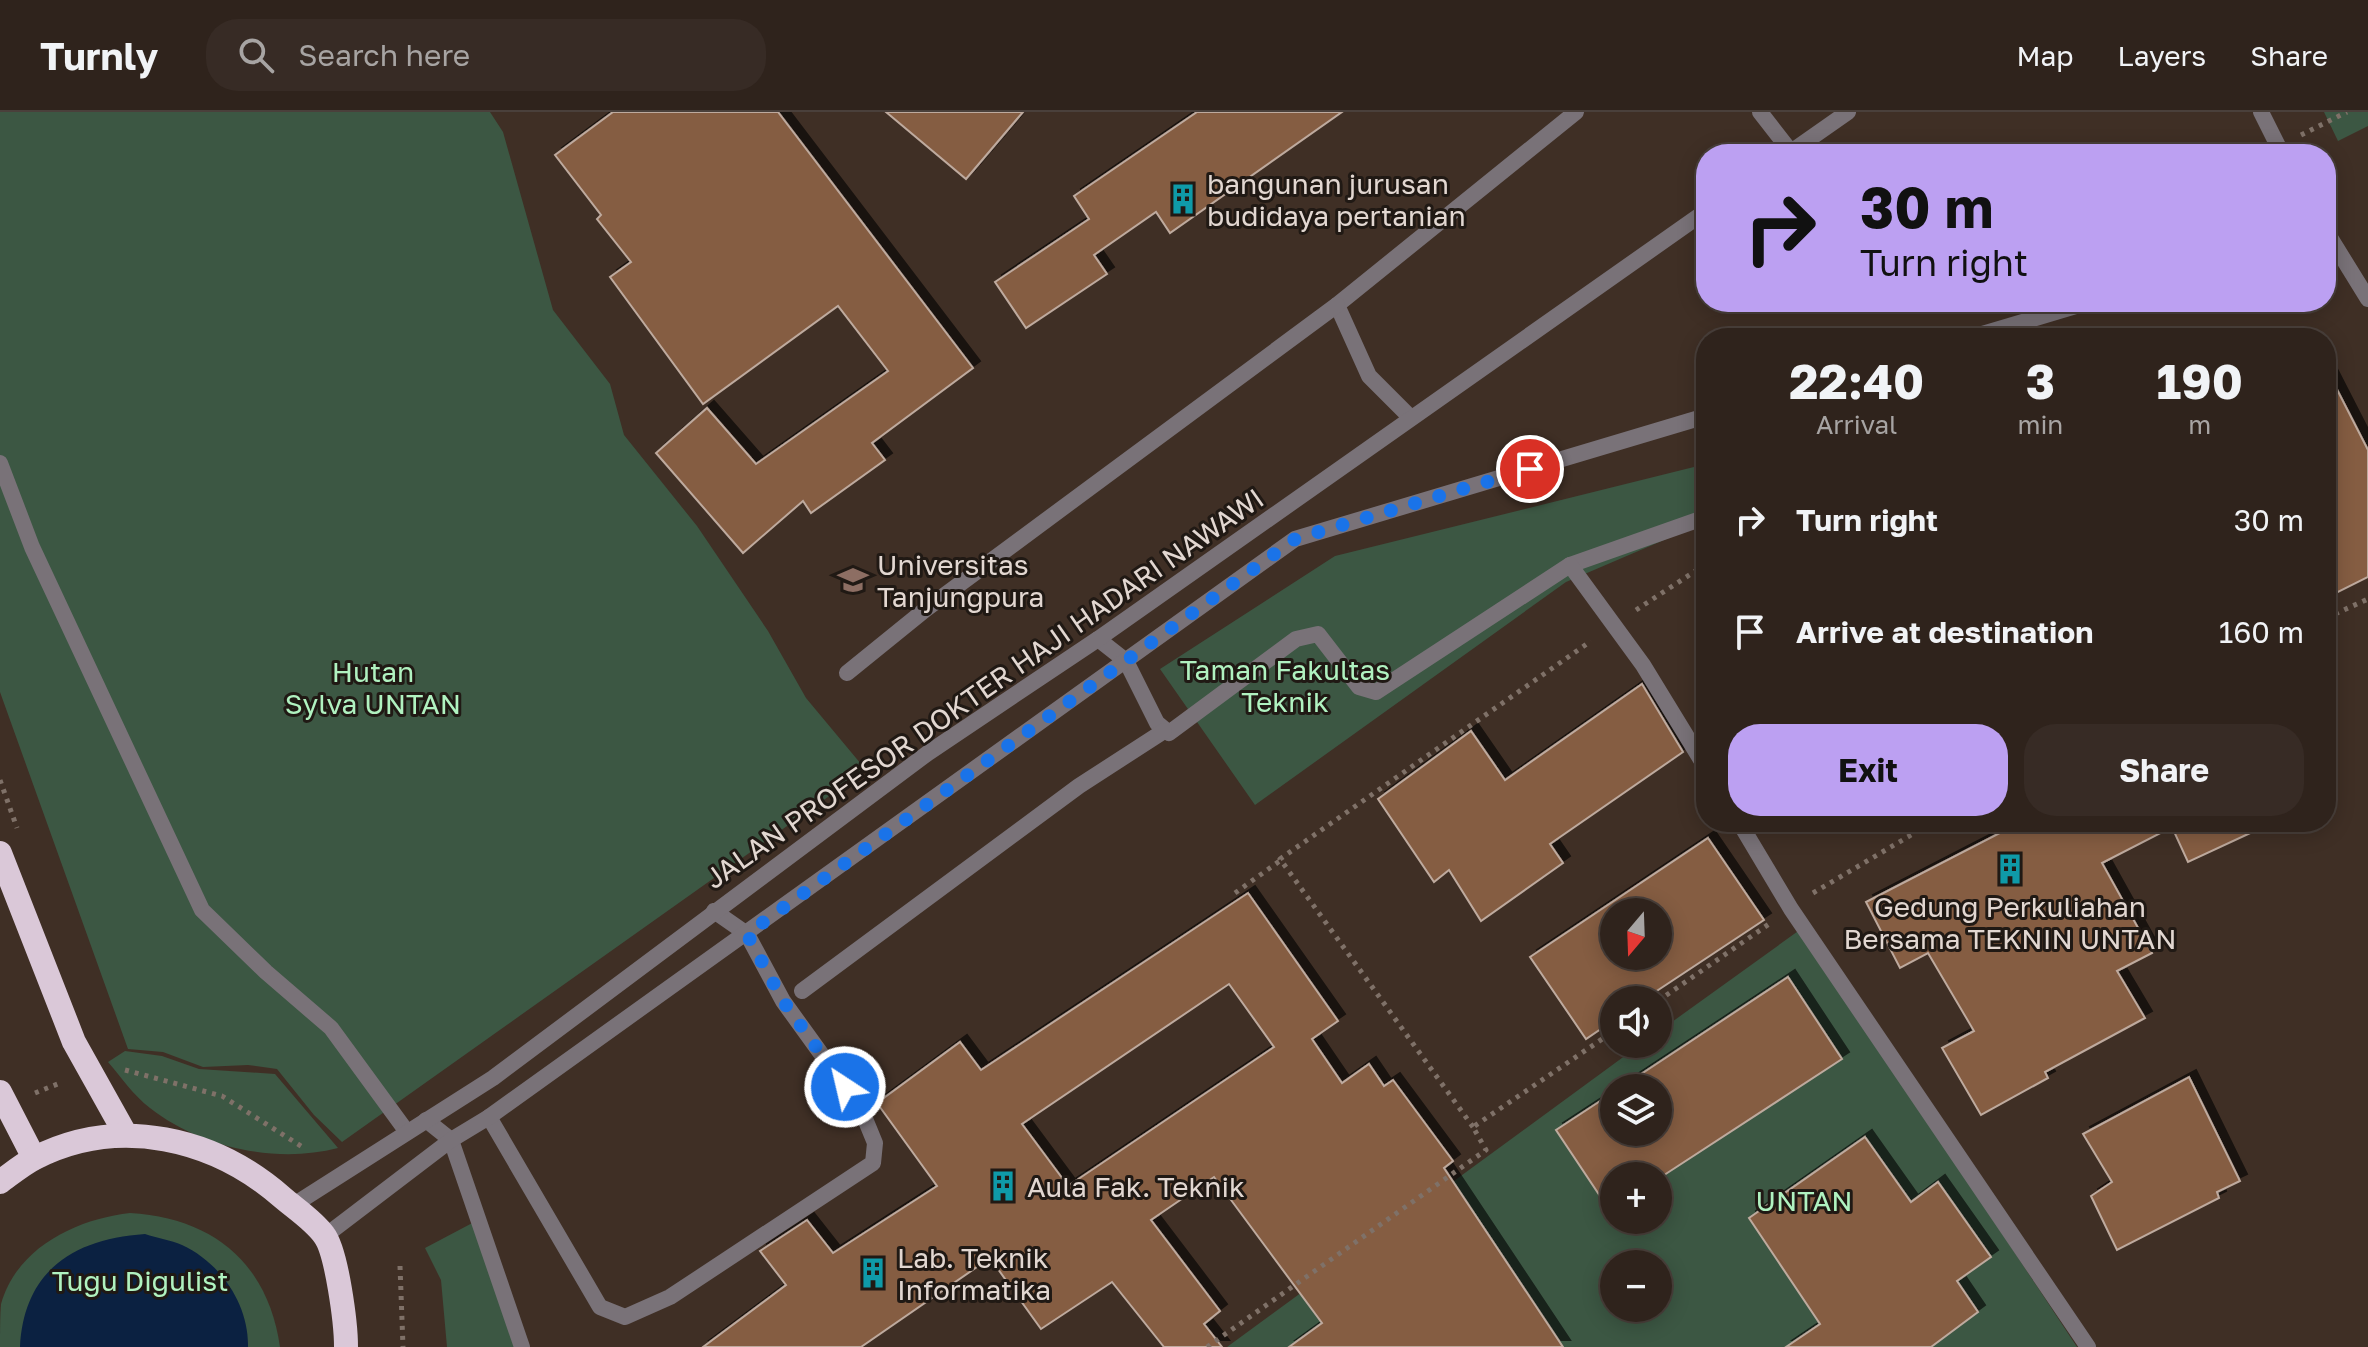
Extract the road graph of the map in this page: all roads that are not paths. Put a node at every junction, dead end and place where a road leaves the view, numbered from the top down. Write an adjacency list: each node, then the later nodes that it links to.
1 (1576, 112): 11 (lane)
2 (1760, 112): 5 (lane)
3 (1848, 112): 6 (lane)
4 (2261, 112): 7 (lane)
5 (1783, 144)
6 (1803, 144)
7 (2277, 144)
8 (1696, 218): 14 (lane, JALAN PROFESOR DOKTER HAJI HADARI NAWAWI)
9 (2336, 247): 10 (lane)
10 (2368, 299)
11 (1337, 305): 14 (lane); 21 (lane)
12 (2056, 312): 13 (lane)
13 (2002, 328)
14 (1411, 418): 19 (lane, JALAN PROFESOR DOKTER HAJI HADARI NAWAWI)
15 (1696, 419): 20 (lane, JALAN PROFESOR DOKTER HAJI HADARI NAWAWI)
16 (0, 463): 32 (lane)
17 (1696, 521): 18 (lane)
18 (1570, 565): 22 (lane); 23 (lane)
19 (1098, 639): 20 (lane); 26 (lane, JALAN PROFESOR DOKTER HAJI HADARI NAWAWI)
20 (1126, 661): 22 (lane); 27 (lane, JALAN PROFESOR DOKTER HAJI HADARI NAWAWI)
21 (847, 673)
22 (1164, 731): 28 (lane)
23 (1696, 752)
24 (1745, 832): 41 (lane)
25 (0, 853): 33 (highway)
26 (714, 911): 27 (lane); 31 (lane, JALAN PROFESOR DOKTER HAJI HADARI NAWAWI)
27 (747, 934): 30 (lane, JALAN PROFESOR DOKTER HAJI HADARI NAWAWI); 30 (lane)
28 (802, 991)
29 (0, 1092): 35 (highway)
30 (489, 1117): 34 (lane, JALAN PROFESOR DOKTER HAJI HADARI NAWAWI)
31 (426, 1120): 32 (lane, JALAN PROFESOR DOKTER HAJI HADARI NAWAWI); 34 (lane)
32 (407, 1132): 37 (lane, JALAN PROFESOR DOKTER HAJI HADARI NAWAWI)
33 (126, 1135): 35 (highway); 37 (highway)
34 (451, 1140): 38 (lane, JALAN PROFESOR DOKTER HAJI HADARI NAWAWI); 40 (lane)
35 (34, 1158): 36 (highway)
36 (0, 1182)
37 (292, 1206): 38 (highway)
38 (325, 1236): 39 (highway)
39 (346, 1347)
40 (522, 1347)
41 (2088, 1347)

